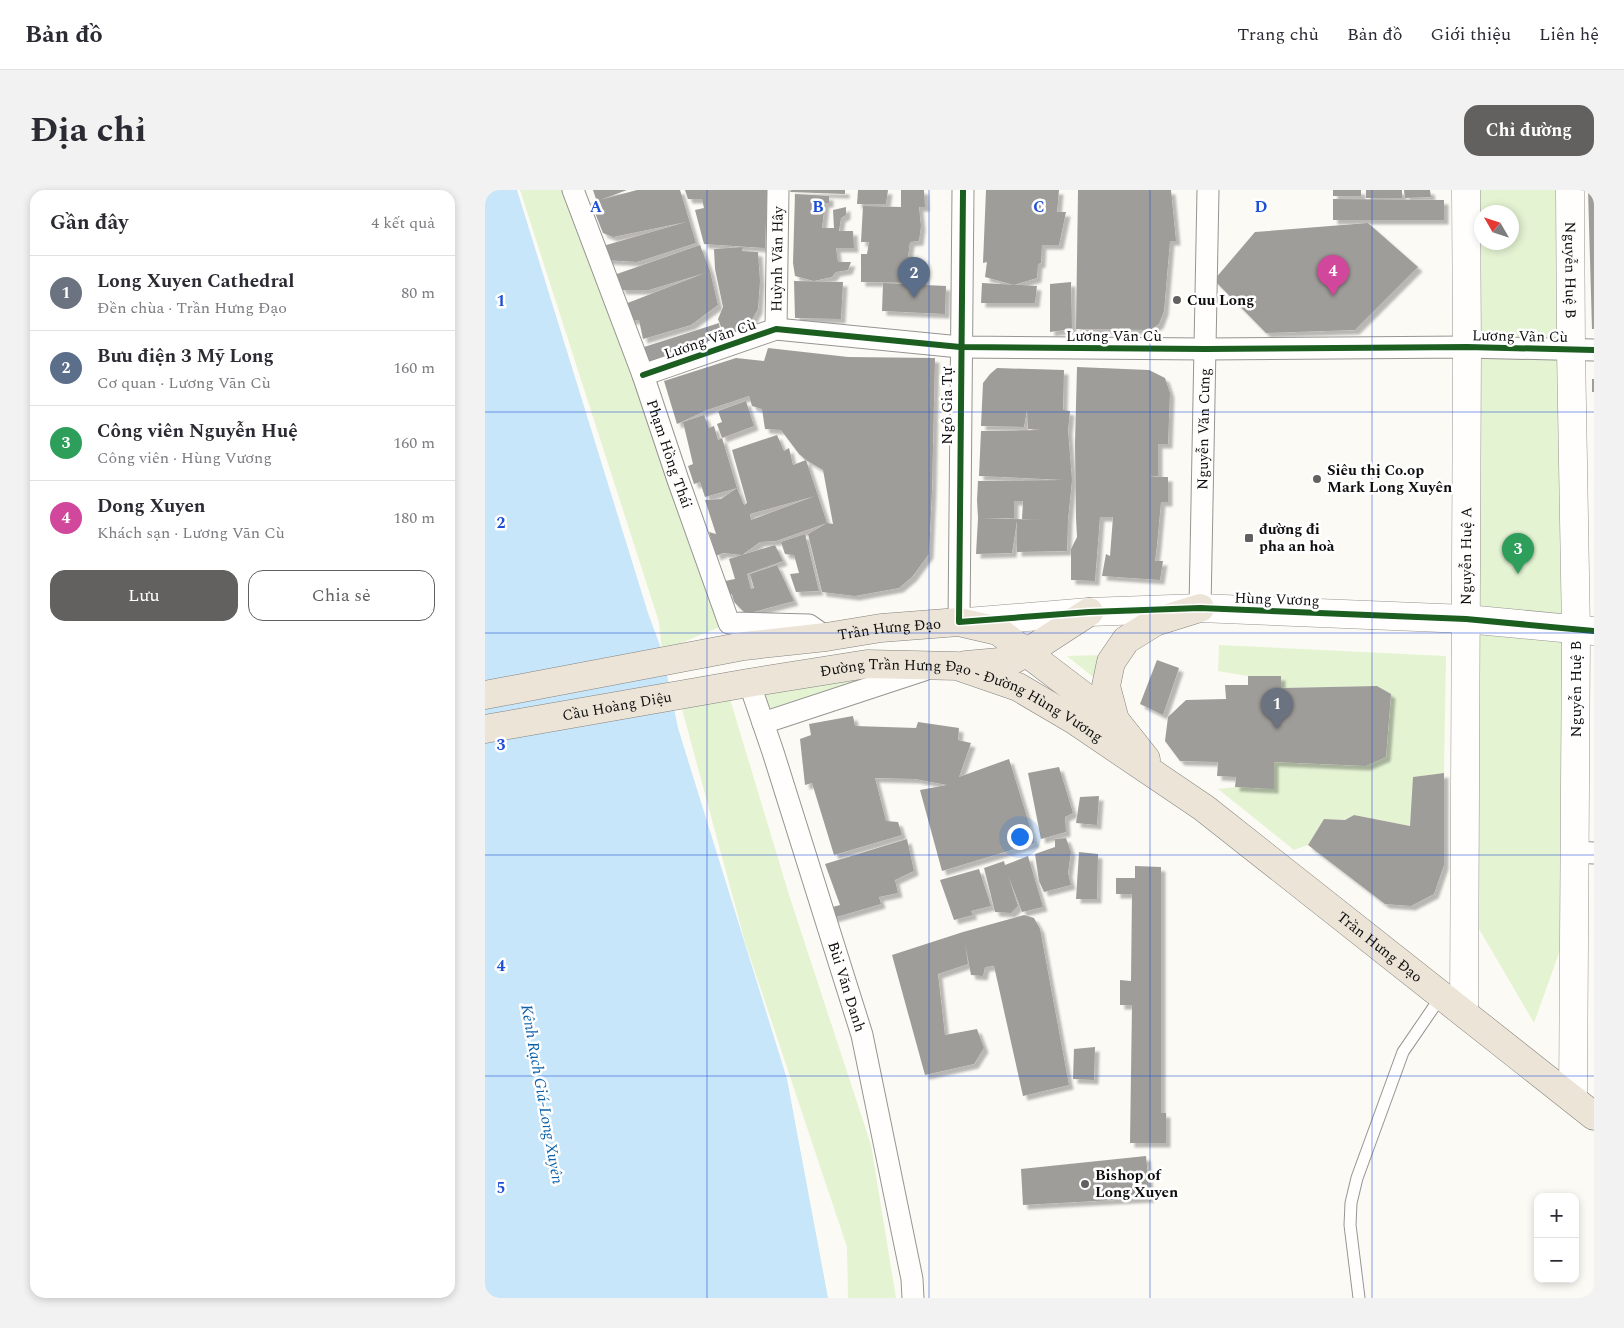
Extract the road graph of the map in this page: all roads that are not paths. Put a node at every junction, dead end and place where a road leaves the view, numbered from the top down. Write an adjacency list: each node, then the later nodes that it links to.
1 (573, 190): 12 (street, Phạm Hồng Thái)
2 (778, 190): 7 (street, Huỳnh Văn Hây)
3 (963, 190): 8 (street, Ngô Gia Tự)
4 (1208, 190): 10 (street, Nguyễn Văn Cưng)
5 (1466, 190): 9 (street, Nguyễn Huệ A)
6 (1570, 190): 11 (street, Nguyễn Huệ B)
7 (776, 329): 8 (street, Lương Vãn Cù); 12 (street, Lương Vãn Cù)
8 (960, 347): 10 (street, Lương Vãn Cù); 16 (street, Ngô Gia Tự)
9 (1467, 347): 10 (street, Lương Vãn Cù); 11 (street, Lương Vãn Cù); 15 (street, Nguyễn Huệ A)
10 (1205, 349): 13 (street, Nguyễn Văn Cưng)
11 (1582, 350): 17 (street, Nguyễn Huệ B)
12 (643, 375): 18 (street, Phạm Hồng Thái)
13 (1200, 608): 14 (street, Hùng Vương); 15 (street, Hùng Vương); 23 (highway)
14 (1089, 612): 16 (street, Hùng Vương); 19 (highway)
15 (1466, 619): 17 (street, Hùng Vương); 29 (street, Nguyễn Huệ A)
16 (959, 622): 18 (highway, Trần Hưng Đạo); 19 (highway, Trần Hưng Đạo)
17 (1585, 631): 27 (street, Nguyễn Huệ B)
18 (826, 637): 22 (highway, Trần Hưng Đạo)
19 (1026, 653): 20 (highway); 23 (highway, Trần Hưng Đạo)
20 (947, 666): 21 (highway, Đường Trần Hưng Đạo - Đường Hùng Vương); 24 (street); 26 (highway, Đường Trần Hưng Đạo - Đường Hùng Vương)
21 (749, 683): 24 (street, Bùi Văn Danh); 25 (highway, Cầu Hoàng Diệu)
22 (485, 695)
23 (1115, 720): 26 (highway)
24 (763, 723): 32 (street, Bùi Văn Danh)
25 (485, 729)
26 (1162, 780): 28 (highway, Trần Hưng Đạo)
27 (1584, 853): 30 (street, Nguyễn Huệ B)
28 (1443, 996): 29 (highway, Trần Hưng Đạo); 33 (lane)
29 (1464, 1012): 30 (highway, Trần Hưng Đạo)
30 (1573, 1099): 31 (highway, Trần Hưng Đạo)
31 (1594, 1116)
32 (913, 1298)
33 (1359, 1298)

